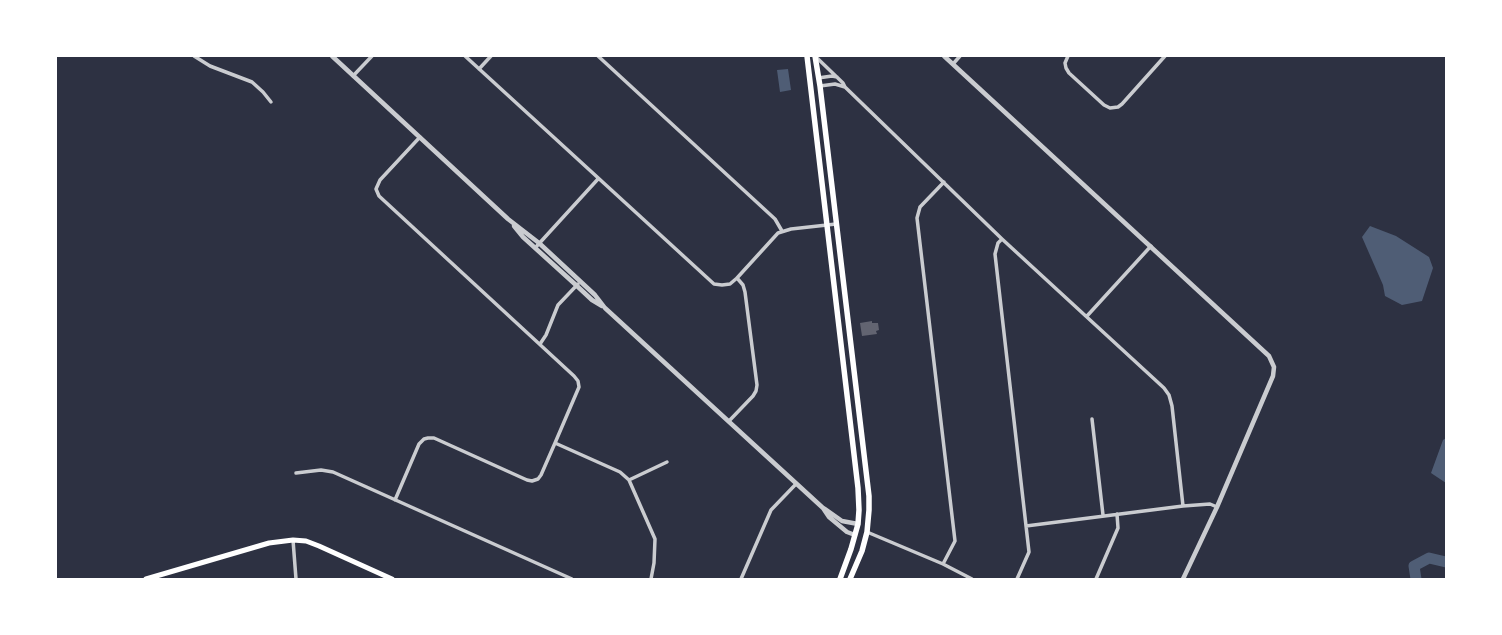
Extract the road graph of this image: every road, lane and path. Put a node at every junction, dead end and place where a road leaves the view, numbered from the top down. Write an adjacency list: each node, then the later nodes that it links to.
1 (194, 56): 21 (street)
2 (332, 56): 15 (street)
3 (372, 56): 15 (street)
4 (465, 56): 14 (street)
5 (491, 56): 14 (street)
6 (598, 56): 28 (street)
7 (807, 56): 18 (main road)
8 (815, 56): 16 (main road); 17 (street)
9 (960, 56): 13 (street)
10 (1068, 56): 11 (street)
11 (1165, 56)
12 (947, 57): 13 (street)
13 (953, 64): 31 (street)
14 (479, 69): 23 (street)
15 (353, 76): 22 (street)
16 (818, 78): 17 (street); 18 (main road); 19 (main road)
17 (838, 78): 20 (street)
18 (810, 82): 19 (main road); 27 (main road)
19 (820, 86): 20 (street); 26 (main road)
20 (845, 87): 24 (street)
21 (271, 102)
22 (420, 137): 25 (street); 38 (street)
23 (598, 179): 30 (street); 33 (street)
24 (944, 182): 29 (street); 57 (street)
25 (508, 218): 30 (street); 32 (street)
26 (836, 224): 27 (street); 54 (main road)
27 (827, 225): 28 (street); 52 (main road)
28 (782, 231): 33 (street)
29 (1002, 239): 37 (street); 53 (street)
30 (539, 243): 32 (street); 34 (street)
31 (1151, 246): 37 (street); 48 (street)
32 (535, 248): 35 (street)
33 (738, 278): 40 (street)
34 (580, 281): 35 (street); 36 (street)
35 (576, 286): 36 (street); 38 (street)
36 (605, 308): 40 (street)
37 (1087, 316): 47 (street)
38 (540, 344): 41 (street)
39 (1092, 419): 51 (street)
40 (729, 421): 45 (street)
41 (555, 443): 44 (street); 46 (street)
42 (667, 462): 44 (street)
43 (296, 473): 46 (street)
44 (629, 480): 63 (street)
45 (796, 484): 49 (street); 64 (street)
46 (395, 500): 62 (street)
47 (1183, 506): 48 (street); 50 (street)
48 (1217, 507): 70 (street)
49 (823, 508): 52 (street); 55 (street)
50 (1117, 514): 51 (street); 69 (street)
51 (1103, 515): 53 (street)
52 (858, 524): 54 (main road); 55 (main road)
53 (1026, 526): 68 (street)
54 (867, 532): 55 (main road); 57 (street); 66 (main road)
55 (855, 535): 65 (main road)
56 (293, 540): 58 (main road); 59 (main road); 60 (street)
57 (943, 564): 67 (street)
58 (380, 576): 61 (main road)
59 (146, 579)
60 (296, 579)
61 (392, 579)
62 (572, 579)
63 (650, 579)
64 (741, 579)
65 (840, 579)
66 (850, 579)
67 (972, 579)
68 (1017, 579)
69 (1096, 579)
70 (1182, 579)

